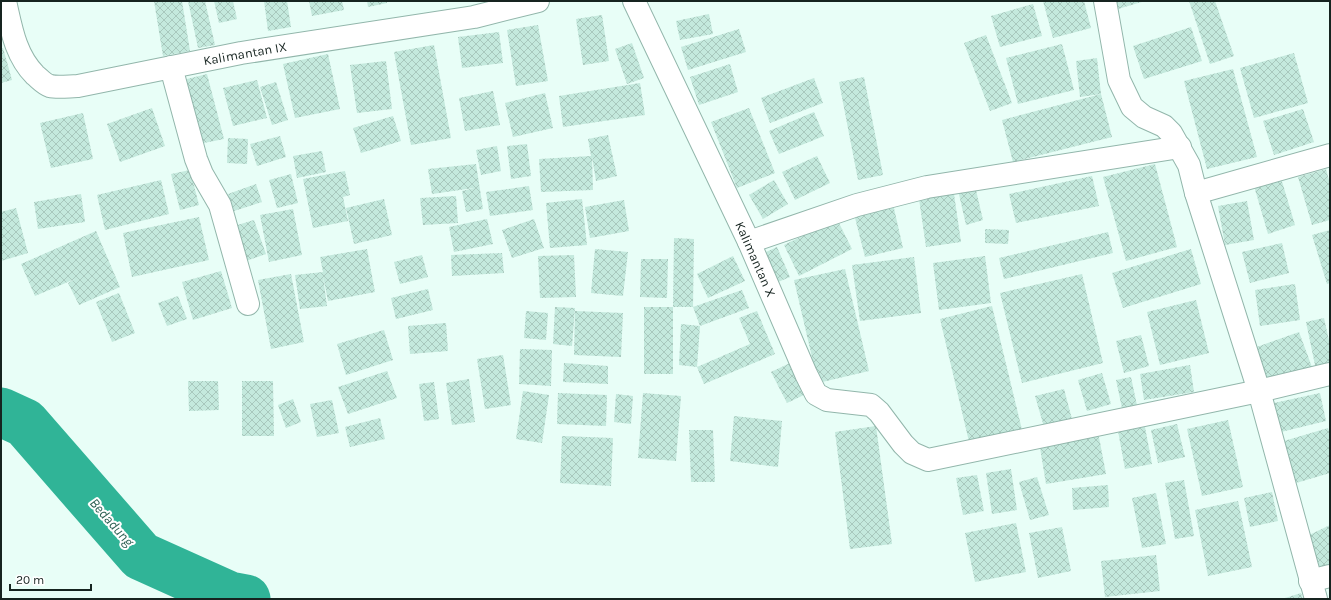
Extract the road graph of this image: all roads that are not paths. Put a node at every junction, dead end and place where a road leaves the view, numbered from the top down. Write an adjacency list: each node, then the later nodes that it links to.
1 (5, 1): 5 (street, Kalimantan IX)
2 (538, 1): 5 (street, Kalimantan IX)
3 (634, 1): 9 (street, Kalimantan X)
4 (1105, 1): 6 (street)
5 (171, 67): 10 (street)
6 (1180, 147): 8 (street); 9 (street)
7 (1330, 155): 8 (street)
8 (1196, 193): 12 (street)
9 (749, 242): 12 (street, Kalimantan X)
10 (248, 304)
11 (1330, 374): 12 (street)
12 (1259, 391): 13 (street)
13 (1319, 585)

